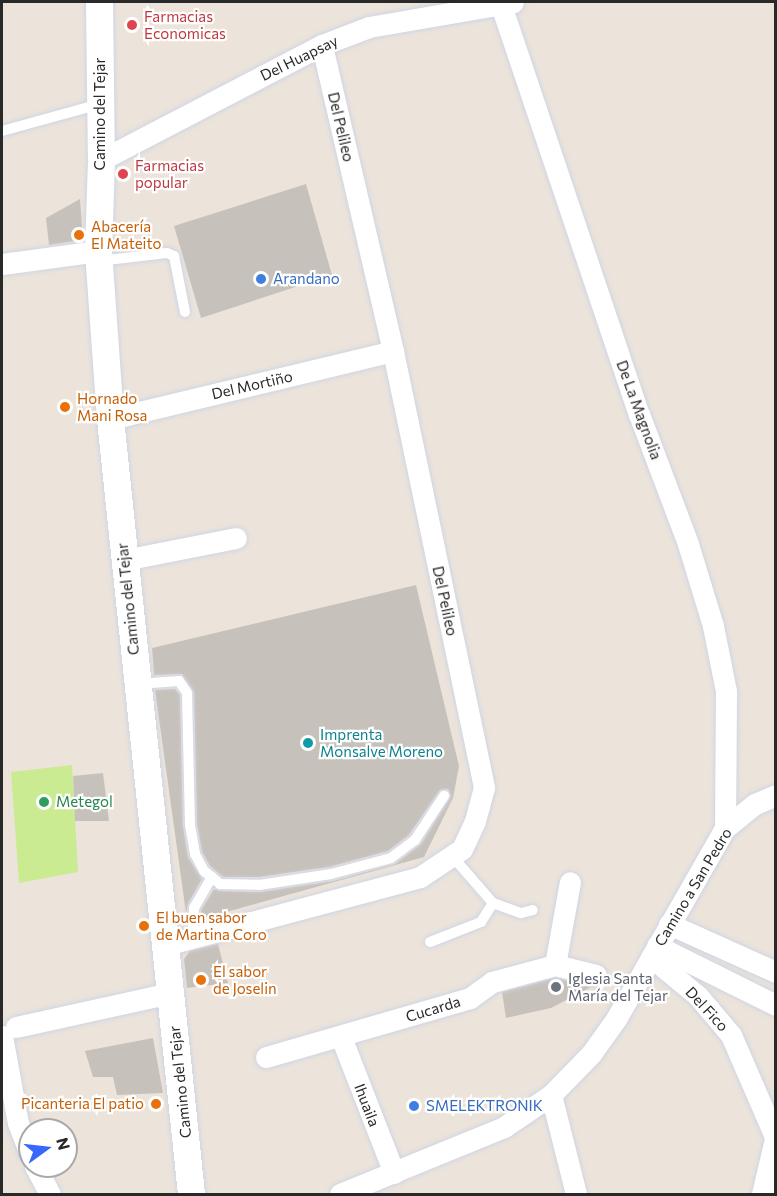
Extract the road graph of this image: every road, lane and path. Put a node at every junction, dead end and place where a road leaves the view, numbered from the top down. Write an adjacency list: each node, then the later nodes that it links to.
1 (99, 2): 4 (street, Camino del Tejar)
2 (505, 2): 3 (street, Del Huapsay); 17 (street, De La Magnolia)
3 (322, 45): 6 (street, Del Huapsay); 10 (street, Del Pelileo)
4 (100, 104): 5 (lane); 6 (street, Camino del Tejar)
5 (2, 130)
6 (101, 160): 7 (street, Camino del Tejar)
7 (99, 256): 8 (street); 9 (lane); 11 (street, Camino del Tejar)
8 (2, 264)
9 (185, 312)
10 (393, 351): 11 (street, Del Mortiño); 18 (street, Del Pelileo)
11 (110, 419): 13 (street, Camino del Tejar)
12 (236, 538): 13 (street)
13 (124, 560): 14 (street, Camino del Tejar)
14 (137, 684): 19 (lane); 26 (street, Camino del Tejar)
15 (776, 795): 17 (street, Camino a San Pedro)
16 (444, 796): 19 (lane)
17 (725, 828): 23 (street, Camino a San Pedro)
18 (452, 856): 21 (lane); 24 (street, Del Pelileo)
19 (212, 877): 24 (lane)
20 (570, 882): 28 (street)
21 (493, 903): 22 (lane); 25 (lane)
22 (533, 910)
23 (669, 924): 27 (street, Camino a San Pedro); 29 (street)
24 (192, 938): 26 (street, Del Pelileo)
25 (430, 942)
26 (165, 945): 31 (street, Camino del Tejar)
27 (654, 951): 32 (street); 36 (street, Camino a San Pedro); 38 (street, Del Fico)
28 (555, 965): 30 (street, Cucarda); 34 (street, Cucarda)
29 (776, 972)
30 (596, 975)
31 (170, 993): 33 (street); 43 (street, Camino del Tejar)
32 (776, 1005)
33 (9, 1032): 37 (street)
34 (341, 1037): 35 (street, Cucarda); 39 (street, Ihuaila)
35 (266, 1058)
36 (551, 1095): 39 (street, Camino a San Pedro); 45 (street)
37 (18, 1123)
38 (776, 1139): 46 (street)
39 (394, 1173): 41 (street, Camino a San Pedro)
40 (41, 1178): 42 (street)
41 (364, 1190): 44 (street, Camino a San Pedro)
42 (50, 1194)
43 (191, 1194)
44 (340, 1194)
45 (576, 1194)
46 (762, 1194)

